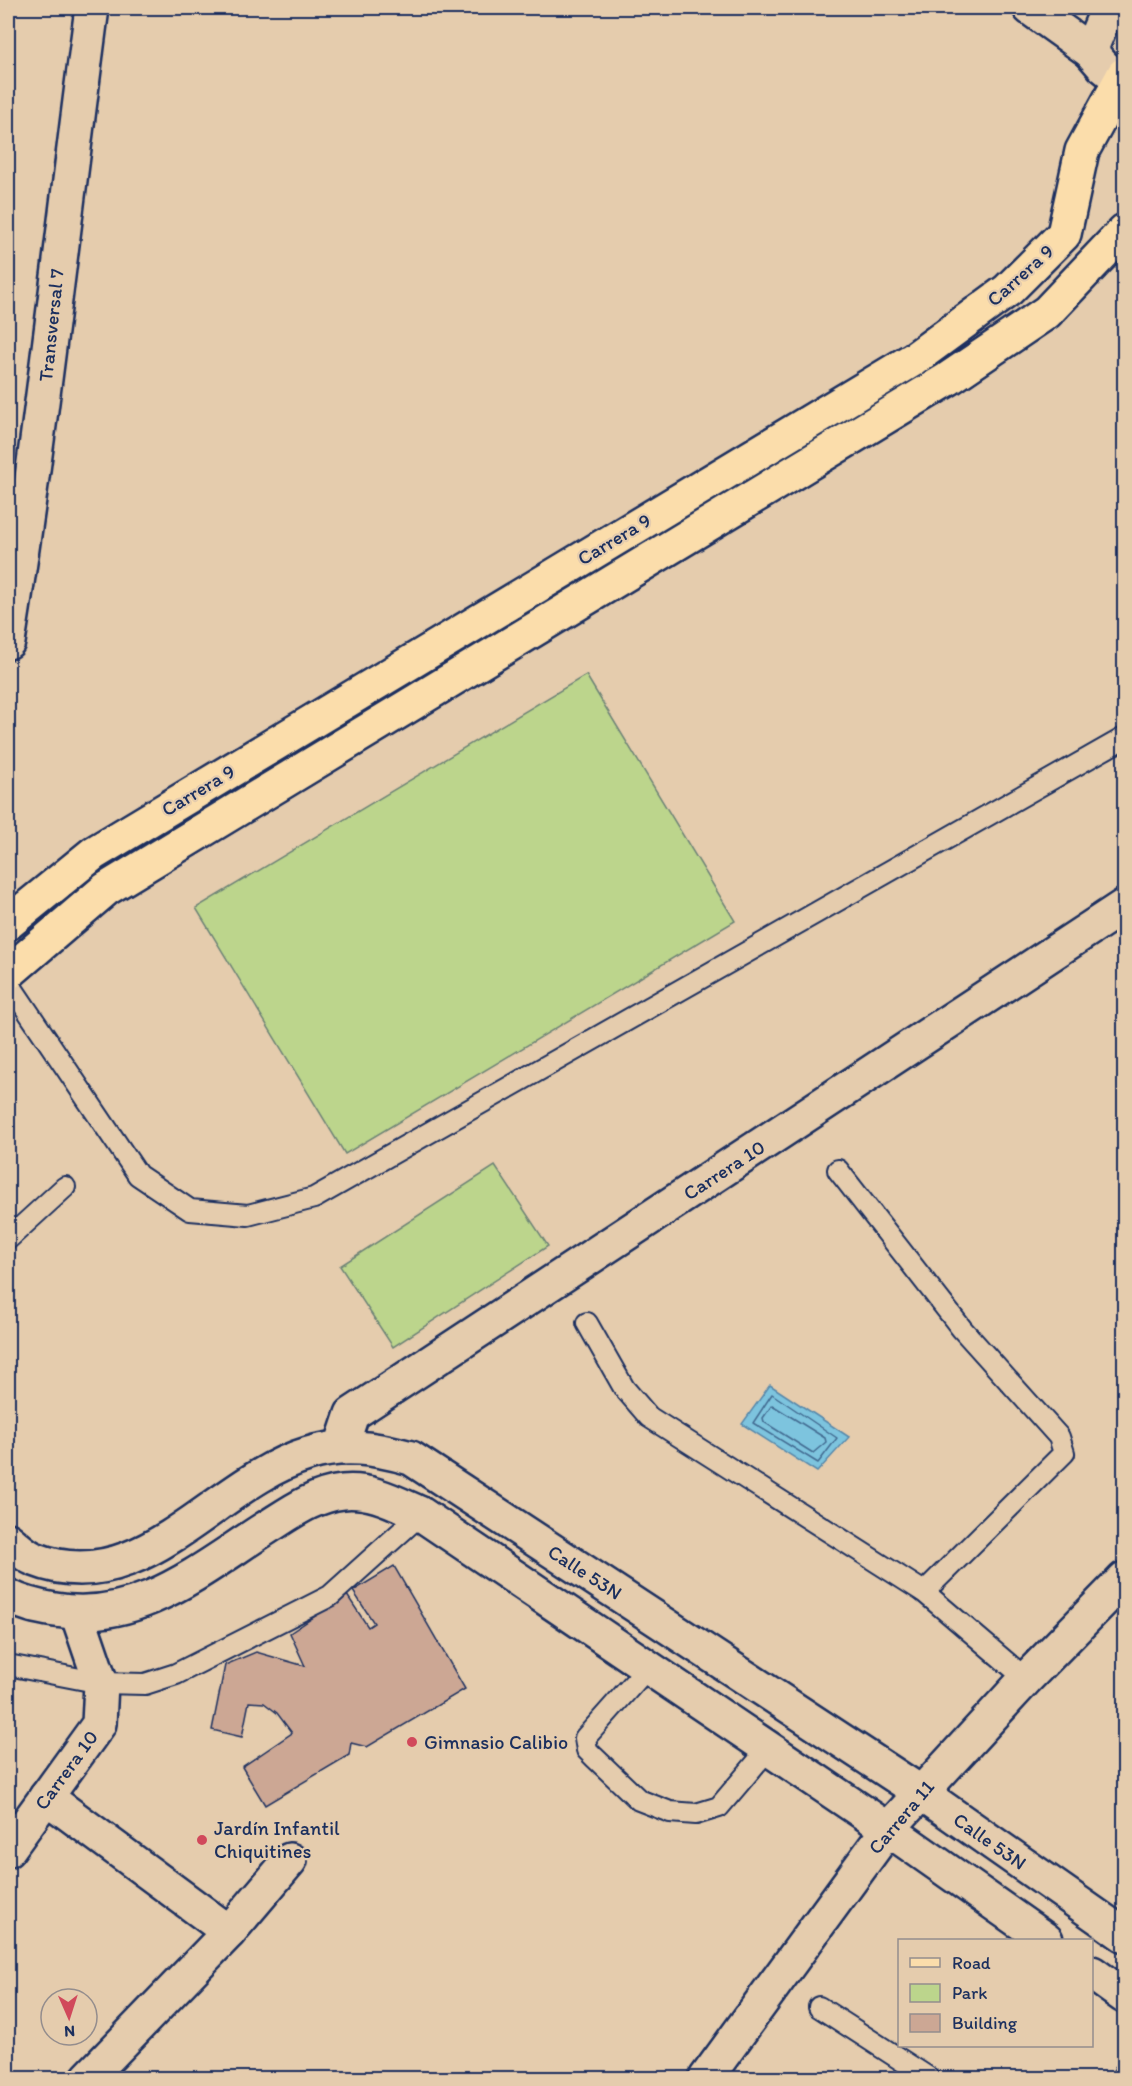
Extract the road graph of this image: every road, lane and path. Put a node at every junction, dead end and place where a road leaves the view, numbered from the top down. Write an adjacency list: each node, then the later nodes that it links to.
1 (92, 8): 7 (street, Transversal 7)
2 (1030, 8): 4 (street)
3 (1108, 8): 4 (street)
4 (1090, 51): 5 (street)
5 (1123, 79): 10 (main road, Carrera 9)
6 (1125, 231): 11 (main road, Carrera 9)
7 (8, 642)
8 (1125, 738): 12 (lane)
9 (1125, 906): 17 (street, Carrera 10)
10 (8, 922)
11 (8, 973)
12 (8, 982)
13 (838, 1170): 21 (lane)
14 (65, 1186): 15 (lane)
15 (8, 1239)
16 (587, 1323): 21 (lane)
17 (341, 1447): 19 (street, Calle 53N); 29 (street, Calle 53N)
18 (422, 1514): 23 (street); 25 (street); 27 (lane)
19 (8, 1540)
20 (1125, 1579): 26 (street, Carrera 11)
21 (924, 1592): 26 (lane)
22 (8, 1596): 23 (street)
23 (77, 1613): 27 (street, Carrera 10)
24 (8, 1665): 27 (lane)
25 (649, 1666): 28 (street); 28 (lane)
26 (1026, 1679): 29 (street, Carrera 11)
27 (101, 1683): 30 (street, Carrera 10)
28 (769, 1748): 31 (street)
29 (920, 1792): 31 (street, Carrera 11); 35 (street, Calle 53N)
30 (46, 1797): 32 (street, Carrera 10); 34 (street)
31 (888, 1828): 36 (street); 43 (street, Carrera 11)
32 (8, 1850)
33 (290, 1860): 34 (street)
34 (229, 1932): 42 (street)
35 (1125, 1935)
36 (1043, 1939)
37 (1093, 1974): 38 (street)
38 (1125, 1996)
39 (819, 2007): 41 (lane)
40 (1125, 2074): 44 (lane)
41 (922, 2077)
42 (88, 2079)
43 (706, 2079)
44 (1122, 2079)

